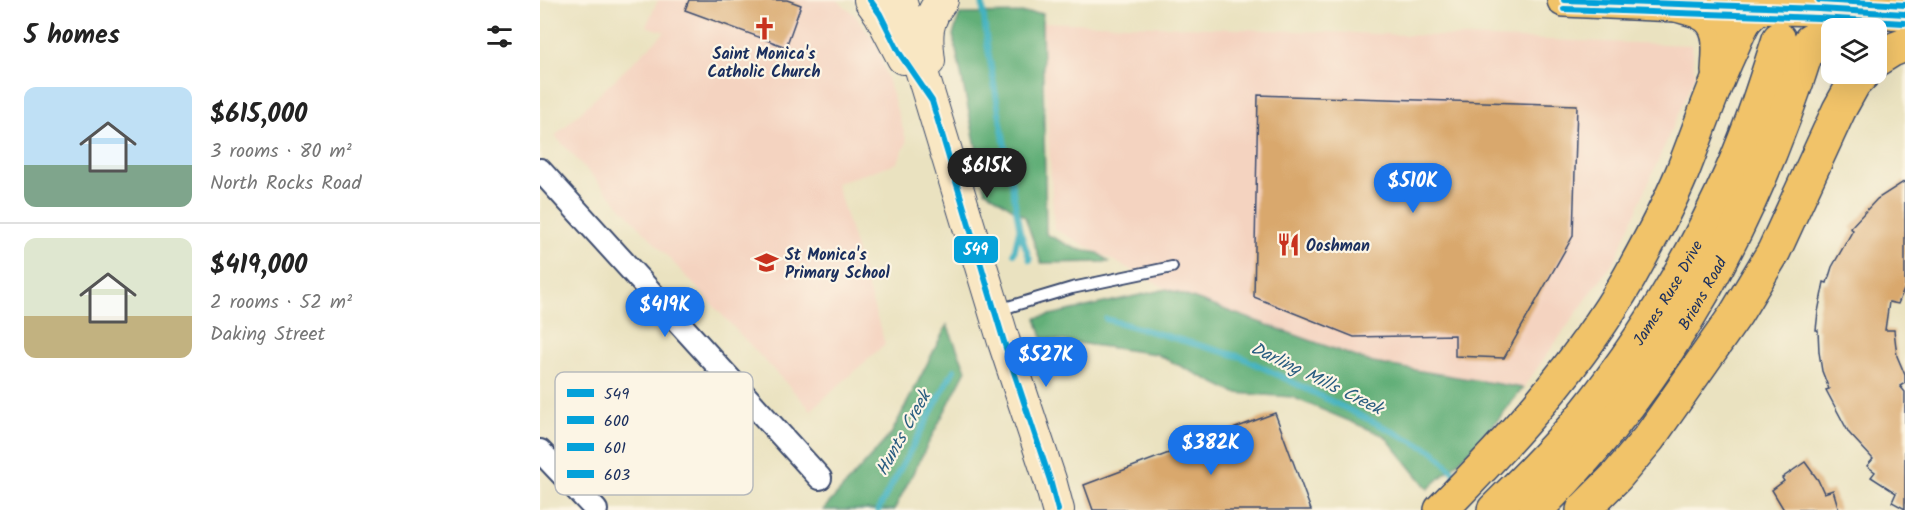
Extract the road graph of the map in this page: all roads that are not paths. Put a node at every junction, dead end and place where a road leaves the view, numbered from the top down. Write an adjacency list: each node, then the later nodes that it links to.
1 (870, 0): 14 (main road)
2 (900, 0): 14 (main road)
3 (942, 0): 14 (main road)
4 (1564, 0): 6 (main road)
5 (1756, 3): 6 (main road); 8 (main road); 11 (main road)
6 (1677, 5): 11 (main road)
7 (1895, 14): 8 (main road)
8 (1816, 20): 24 (main road, Briens Road)
9 (1905, 45): 10 (main road)
10 (1887, 53)
11 (1717, 78): 28 (main road)
12 (1836, 84): 15 (main road)
13 (1853, 84): 15 (main road)
14 (932, 101): 18 (main road)
15 (1824, 143): 30 (main road)
16 (540, 170): 19 (street)
17 (1172, 267): 18 (lane)
18 (995, 311): 27 (main road)
19 (724, 372)
20 (753, 404): 23 (street)
21 (540, 451): 22 (street)
22 (555, 467)
23 (820, 478)
24 (1544, 488): 29 (main road)
25 (582, 495): 26 (street)
26 (596, 510)
27 (1058, 510)
28 (1441, 510)
29 (1494, 510)
30 (1583, 510)

